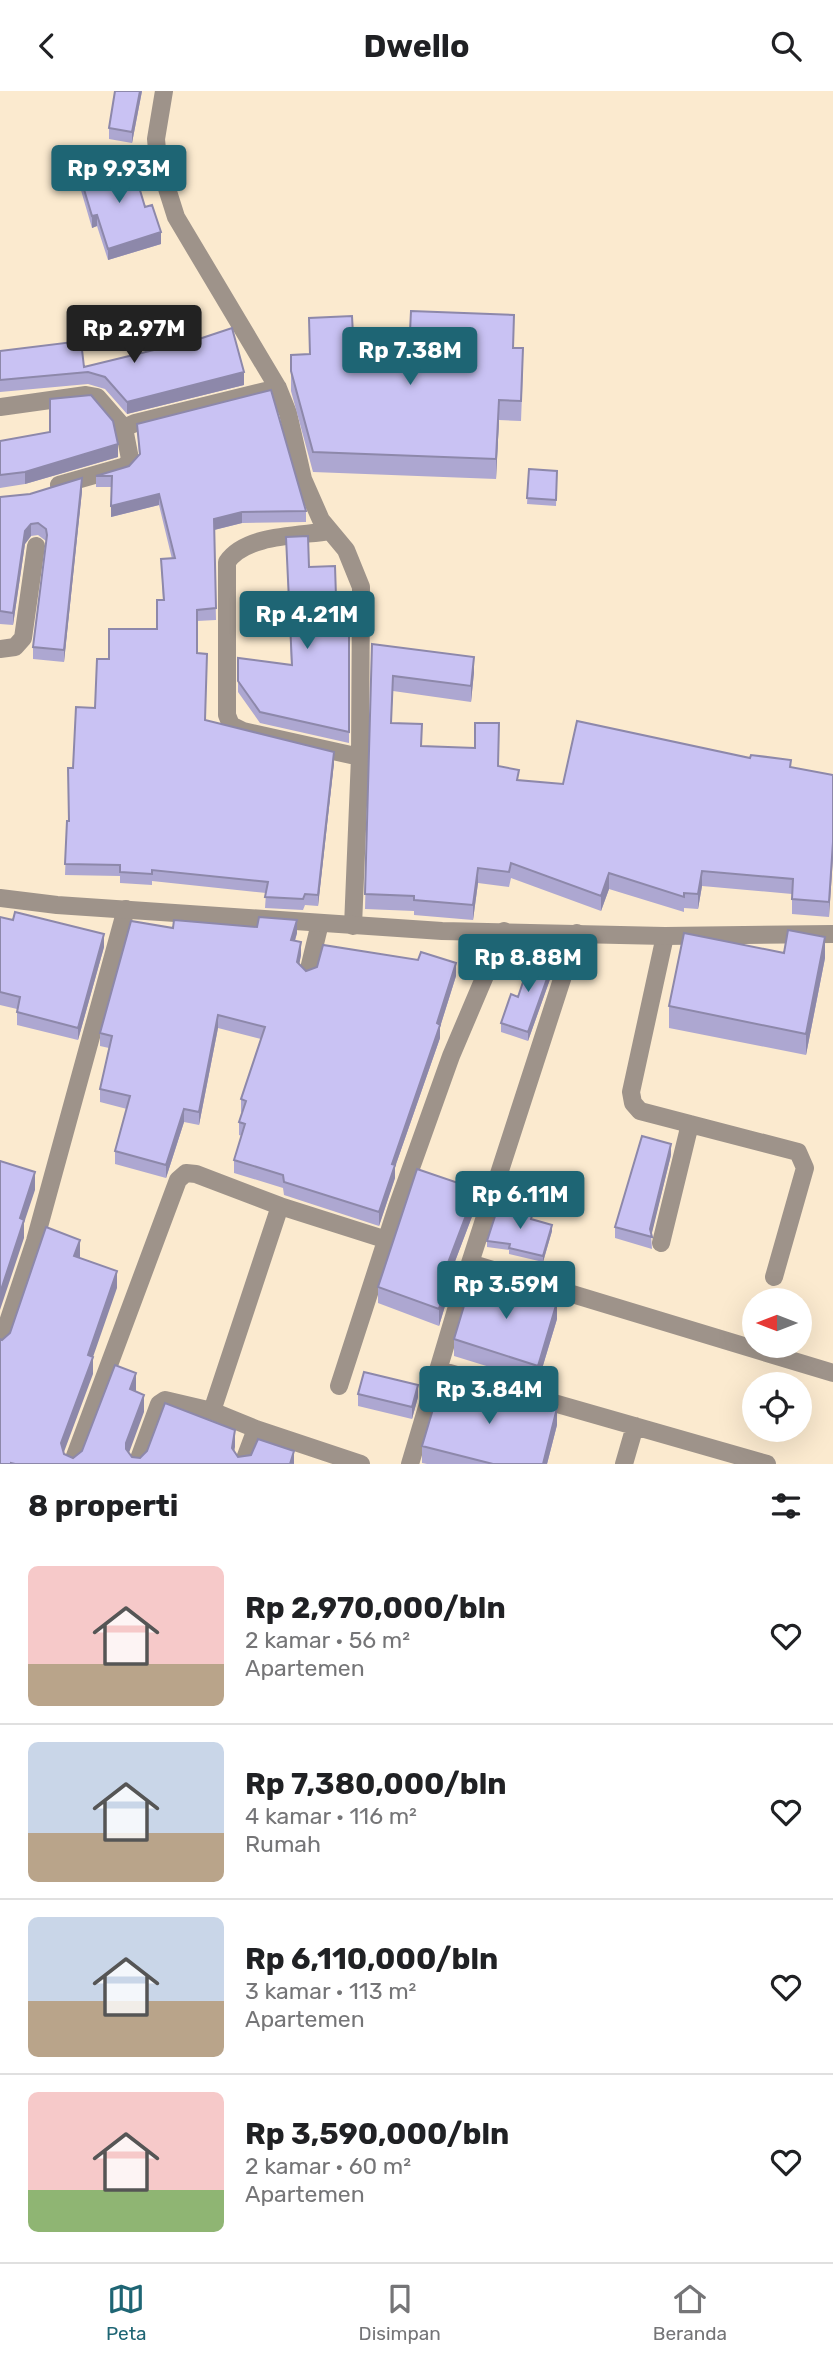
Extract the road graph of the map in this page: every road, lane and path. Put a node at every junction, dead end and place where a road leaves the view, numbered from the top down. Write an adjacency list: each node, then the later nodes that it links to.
1 (164, 91): 2 (street)
2 (278, 388): 4 (street); 6 (street)
3 (0, 407): 4 (street)
4 (124, 428): 5 (street)
5 (40, 491)
6 (330, 531): 9 (street); 9 (street)
7 (36, 546): 8 (street)
8 (0, 649)
9 (360, 757): 13 (street)
10 (0, 898): 11 (street)
11 (126, 909): 12 (street); 25 (street)
12 (320, 923): 13 (street); 18 (street)
13 (353, 926): 14 (street)
14 (504, 931): 15 (street); 21 (street)
15 (577, 933): 17 (street); 23 (street)
16 (833, 935): 17 (street)
17 (665, 936): 19 (street)
18 (308, 973)
19 (690, 1124): 22 (street); 24 (street)
20 (280, 1206): 21 (street); 29 (street); 32 (street)
21 (387, 1240): 28 (street)
22 (661, 1243)
23 (470, 1263): 26 (street); 27 (street)
24 (774, 1277)
25 (0, 1346)
26 (439, 1370): 30 (street); 36 (street)
27 (833, 1373)
28 (339, 1386)
29 (212, 1411): 31 (street); 33 (street)
30 (635, 1426): 37 (street); 38 (street)
31 (256, 1429): 34 (street); 35 (street)
32 (72, 1464)
33 (137, 1464)
34 (243, 1464)
35 (361, 1464)
36 (410, 1464)
37 (624, 1464)
38 (767, 1464)

